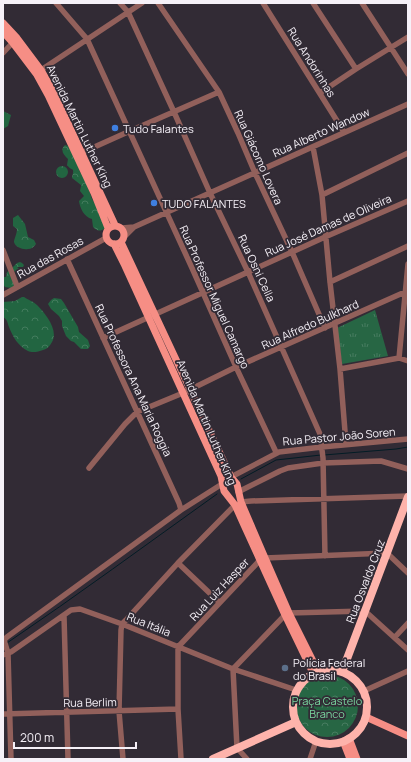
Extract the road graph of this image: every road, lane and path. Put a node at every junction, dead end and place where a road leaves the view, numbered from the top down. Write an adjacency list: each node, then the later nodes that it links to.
1 (56, 3): 12 (street, Rua Professor Miguel Camargo)
2 (120, 3): 8 (street, Rua Osni Cella)
3 (142, 3): 8 (street)
4 (158, 3): 19 (street, Rua Giácomo Lovera)
5 (263, 3): 20 (street, Rua Andorinhas)
6 (313, 3): 16 (street)
7 (365, 4): 14 (street)
8 (128, 12): 12 (street); 23 (street, Rua Osni Cella)
9 (3, 23): 13 (main road, Avenida Martin Luther King)
10 (3, 32): 13 (main road, Avenida Martin Luther King)
11 (408, 37): 14 (street)
12 (87, 39): 17 (street); 24 (street, Rua Professor Miguel Camargo)
13 (14, 40): 15 (street); 17 (main road, Avenida Martin Luther King); 21 (main road, Avenida Martin Luther King)
14 (390, 48): 16 (street); 18 (street)
15 (3, 53)
16 (356, 69): 20 (street)
17 (41, 70): 21 (main road, Avenida Martin Luther King)
18 (408, 74)
19 (219, 92): 23 (street); 29 (street, Rua Giácomo Lovera)
20 (320, 93): 25 (street, Rua Andorinhas)
21 (51, 94): 27 (main road, Avenida Martin Luther King); 34 (main road, Avenida Martin Luther King)
22 (408, 104): 25 (street, Rua Alberto Wandow)
23 (174, 112): 24 (street); 30 (street, Rua Osni Cella)
24 (130, 131): 27 (street); 33 (street, Rua Professor Miguel Camargo)
25 (344, 132): 26 (street, Rua Alberto Wandow)
26 (313, 147): 29 (street, Rua Alberto Wandow); 31 (street)
27 (82, 153): 34 (main road, Avenida Martin Luther King)
28 (408, 154): 31 (street)
29 (255, 173): 30 (street, Rua Alberto Wandow); 42 (street, Rua Giácomo Lovera)
30 (210, 193): 33 (street, Rua Alberto Wandow); 45 (street, Rua Osni Cella)
31 (322, 195): 37 (street)
32 (408, 201): 37 (street, Rua José Damas de Oliveira)
33 (166, 213): 35 (street, Rua Alberto Wandow); 48 (street, Rua Professor Miguel Camargo)
34 (111, 226): 36 (main road); 38 (main road)
35 (134, 227): 36 (street, Rua Alberto Wandow); 39 (street, Rua Alberto Wandow)
36 (122, 228): 39 (main road)
37 (326, 237): 42 (street, Rua José Damas de Oliveira); 46 (street)
38 (106, 238): 39 (main road); 43 (street, Rua das Rosas)
39 (120, 241): 51 (main road, Avenida Martin Luther King)
40 (408, 246): 46 (street)
41 (3, 250): 47 (street)
42 (292, 252): 45 (street, Rua José Damas de Oliveira); 53 (street, Rua Giácomo Lovera)
43 (67, 259): 47 (street, Rua das Rosas); 54 (street, Rua Professora Ana Maria Roggia)
44 (408, 264): 49 (street)
45 (248, 272): 48 (street, Rua José Damas de Oliveira); 55 (street, Rua Osni Cella)
46 (330, 282): 52 (street)
47 (18, 286): 50 (street, Rua das Rosas)
48 (202, 292): 51 (street, Rua José Damas de Oliveira); 58 (street, Rua Professor Miguel Camargo)
49 (406, 292): 52 (street, Rua Alfredo Bulkhard); 56 (street)
50 (3, 295)
51 (151, 316): 54 (street, Rua José Damas de Oliveira); 60 (main road, Avenida Martin Luther King)
52 (334, 324): 53 (street, Rua Alfredo Bulkhard); 59 (street)
53 (325, 328): 55 (street, Rua Alfredo Bulkhard)
54 (103, 338): 61 (street, Rua Professora Ana Maria Roggia)
55 (282, 348): 58 (street, Rua Alfredo Bulkhard); 66 (street, Rua Osni Cella)
56 (400, 358): 57 (street); 59 (street)
57 (408, 361)
58 (236, 368): 60 (street, Rua Alfredo Bulkhard); 67 (street, Rua Professor Miguel Camargo)
59 (340, 369): 65 (street)
60 (186, 392): 61 (street, Rua Alfredo Bulkhard); 62 (main road, Avenida Martin Luther King); 63 (main road, Avenida Martin Luther King)
61 (137, 412): 69 (street, Rua Alfredo Bulkhard); 78 (street, Rua Professora Ana Maria Roggia)
62 (211, 437): 63 (main road); 71 (main road, Avenida Martin Luther King)
63 (204, 440): 72 (main road, Avenida Martin Luther King)
64 (408, 440): 65 (street, Rua Pastor João Soren)
65 (346, 444): 66 (street, Rua Pastor João Soren)
66 (322, 448): 67 (street, Rua Pastor João Soren); 68 (street, Rua Osni Cella)
67 (276, 452): 71 (street, Rua Pastor João Soren)
68 (323, 461): 70 (street); 73 (street); 75 (street, Rua Osni Cella)
69 (89, 468)
70 (408, 469)
71 (231, 477): 72 (main road); 73 (main road, Avenida Martin Luther King)
72 (222, 484): 74 (main road, Avenida Martin Luther King); 78 (street)
73 (238, 492): 74 (main road); 77 (main road, Avenida Martin Luther King)
74 (228, 496): 77 (main road, Avenida Martin Luther King)
75 (324, 499): 76 (street); 77 (street); 80 (street, Rua Osni Cella)
76 (407, 501): 79 (highway, Rua Osvaldo Cruz)
77 (238, 504): 81 (main road, Avenida Martin Luther King); 82 (street)
78 (181, 510): 92 (street)
79 (387, 553): 80 (street, Rua Luiz Hasper); 83 (street); 85 (highway, Rua Osvaldo Cruz)
80 (325, 556): 81 (street, Rua Luiz Hasper)
81 (262, 559): 84 (street, Rua Luiz Hasper); 86 (main road, Avenida Martin Luther King)
82 (178, 563): 84 (street); 89 (street)
83 (408, 573)
84 (219, 602): 91 (street, Rua Luiz Hasper)
85 (366, 611): 86 (street); 90 (street); 97 (highway, Rua Osvaldo Cruz)
86 (287, 614): 94 (street); 96 (main road, Avenida Martin Luther King)
87 (64, 616): 89 (street, Rua Itália); 92 (street, Rua Itália); 102 (street)
88 (408, 623): 90 (street)
89 (122, 624): 91 (street, Rua Itália); 101 (street)
90 (395, 637): 93 (street)
91 (178, 647): 94 (street, Rua Itália); 100 (street)
92 (6, 650): 104 (street)
93 (408, 650)
94 (233, 669): 98 (street, Rua Itália); 110 (street)
95 (408, 671): 99 (street)
96 (315, 672): 97 (highway); 98 (highway)
97 (342, 672): 99 (highway)
98 (296, 690): 106 (highway)
99 (364, 691): 105 (highway)
100 (178, 709): 101 (street, Rua Berlim); 114 (street)
101 (120, 711): 102 (street, Rua Berlim); 113 (street)
102 (67, 712): 104 (street, Rua Berlim); 112 (street)
103 (3, 714): 104 (street, Rua Berlim)
104 (10, 714): 111 (street)
105 (366, 717): 107 (main road); 108 (highway)
106 (296, 722): 109 (highway); 110 (highway)
107 (408, 736)
108 (346, 740): 109 (highway); 118 (main road); 119 (main road)
109 (316, 741): 117 (street)
110 (237, 748): 115 (highway); 116 (street)
111 (11, 759)
112 (68, 759)
113 (123, 759)
114 (181, 759)
115 (213, 759)
116 (247, 759)
117 (310, 759)
118 (350, 759)
119 (358, 759)

